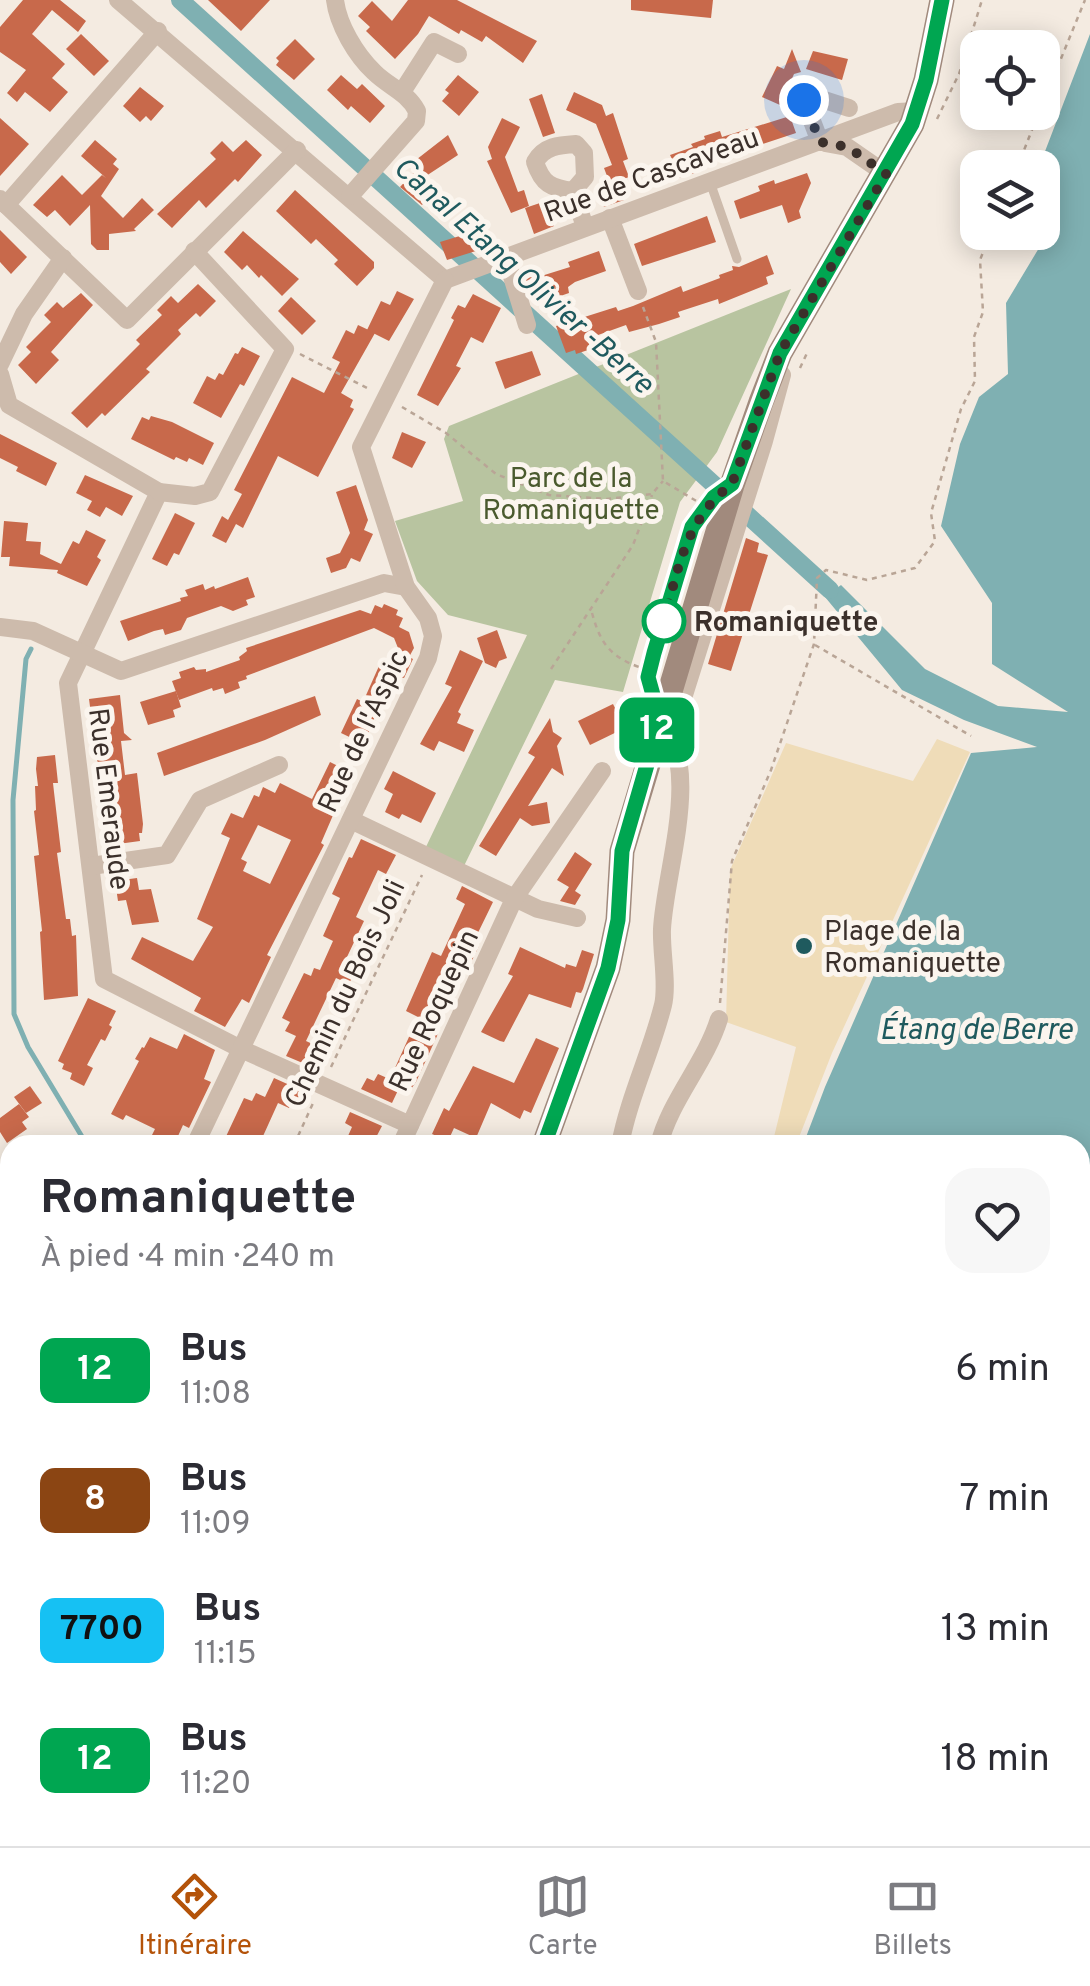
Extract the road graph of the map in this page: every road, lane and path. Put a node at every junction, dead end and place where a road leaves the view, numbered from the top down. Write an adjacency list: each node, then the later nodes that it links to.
1 (118, 0): 5 (street)
2 (335, 0): 8 (street)
3 (942, 0): 10 (main road)
4 (1085, 0): 7 (path)
5 (158, 31): 12 (street); 17 (street)
6 (458, 54): 8 (street)
7 (1060, 61)
8 (402, 92): 16 (street)
9 (849, 108): 11 (street)
10 (916, 111): 11 (street, Rue de Cascaveau); 13 (main road)
11 (820, 142): 13 (street); 14 (street, Rue de Cascaveau)
12 (297, 150): 16 (street); 21 (street)
13 (886, 174): 29 (main road)
14 (710, 181): 18 (street, Rue de Cascaveau); 24 (lane)
15 (573, 190): 19 (street)
16 (350, 196): 25 (street)
17 (3, 202): 23 (street)
18 (610, 218): 19 (street, Rue de Cascaveau); 26 (street)
19 (585, 227): 22 (street, Rue de Cascaveau)
20 (984, 250): 42 (path)
21 (194, 251): 23 (street); 28 (street)
22 (506, 257): 25 (street, Rue de Cascaveau); 27 (street)
23 (63, 258): 30 (street)
24 (737, 259)
25 (445, 280): 39 (street, Rue de l'Aspic)
26 (638, 291): 34 (path)
27 (528, 326)
28 (285, 349): 32 (path); 36 (street)
29 (780, 353): 35 (main road); 46 (street)
30 (0, 364)
31 (0, 374): 36 (street)
32 (377, 393)
33 (392, 401): 37 (path)
34 (663, 481): 37 (path); 38 (path)
35 (732, 484): 38 (lane); 46 (main road)
36 (159, 492): 43 (street, Rue Emeraude)
37 (652, 494): 40 (path)
38 (707, 507): 45 (lane)
39 (406, 587): 43 (street); 50 (street, Rue de l'Aspic)
40 (591, 609): 44 (path); 45 (path)
41 (0, 626): 43 (street)
42 (814, 644): 47 (path); 55 (path)
43 (83, 652): 52 (street, Rue Emeraude)
44 (551, 668)
45 (650, 670): 46 (lane)
46 (666, 726): 62 (main road); 63 (street)
47 (971, 736)
48 (279, 764): 52 (street)
49 (602, 771): 53 (street, Rue Roquepin)
50 (351, 820): 51 (street); 56 (street, Rue de l'Aspic)
51 (430, 858): 53 (street); 57 (path, Chemin du Bois Joli)
52 (91, 866): 56 (street, Rue Emeraude)
53 (514, 899): 54 (street); 58 (street, Rue Roquepin)
54 (577, 918)
55 (719, 1020): 64 (street)
56 (241, 1049): 57 (street); 59 (street, Rue de l'Aspic)
57 (322, 1086): 58 (street); 60 (path, Chemin du Bois Joli)
58 (410, 1125): 61 (street, Rue Roquepin)
59 (200, 1135)
60 (299, 1135)
61 (406, 1135)
62 (548, 1135)
63 (622, 1135)
64 (661, 1135)

